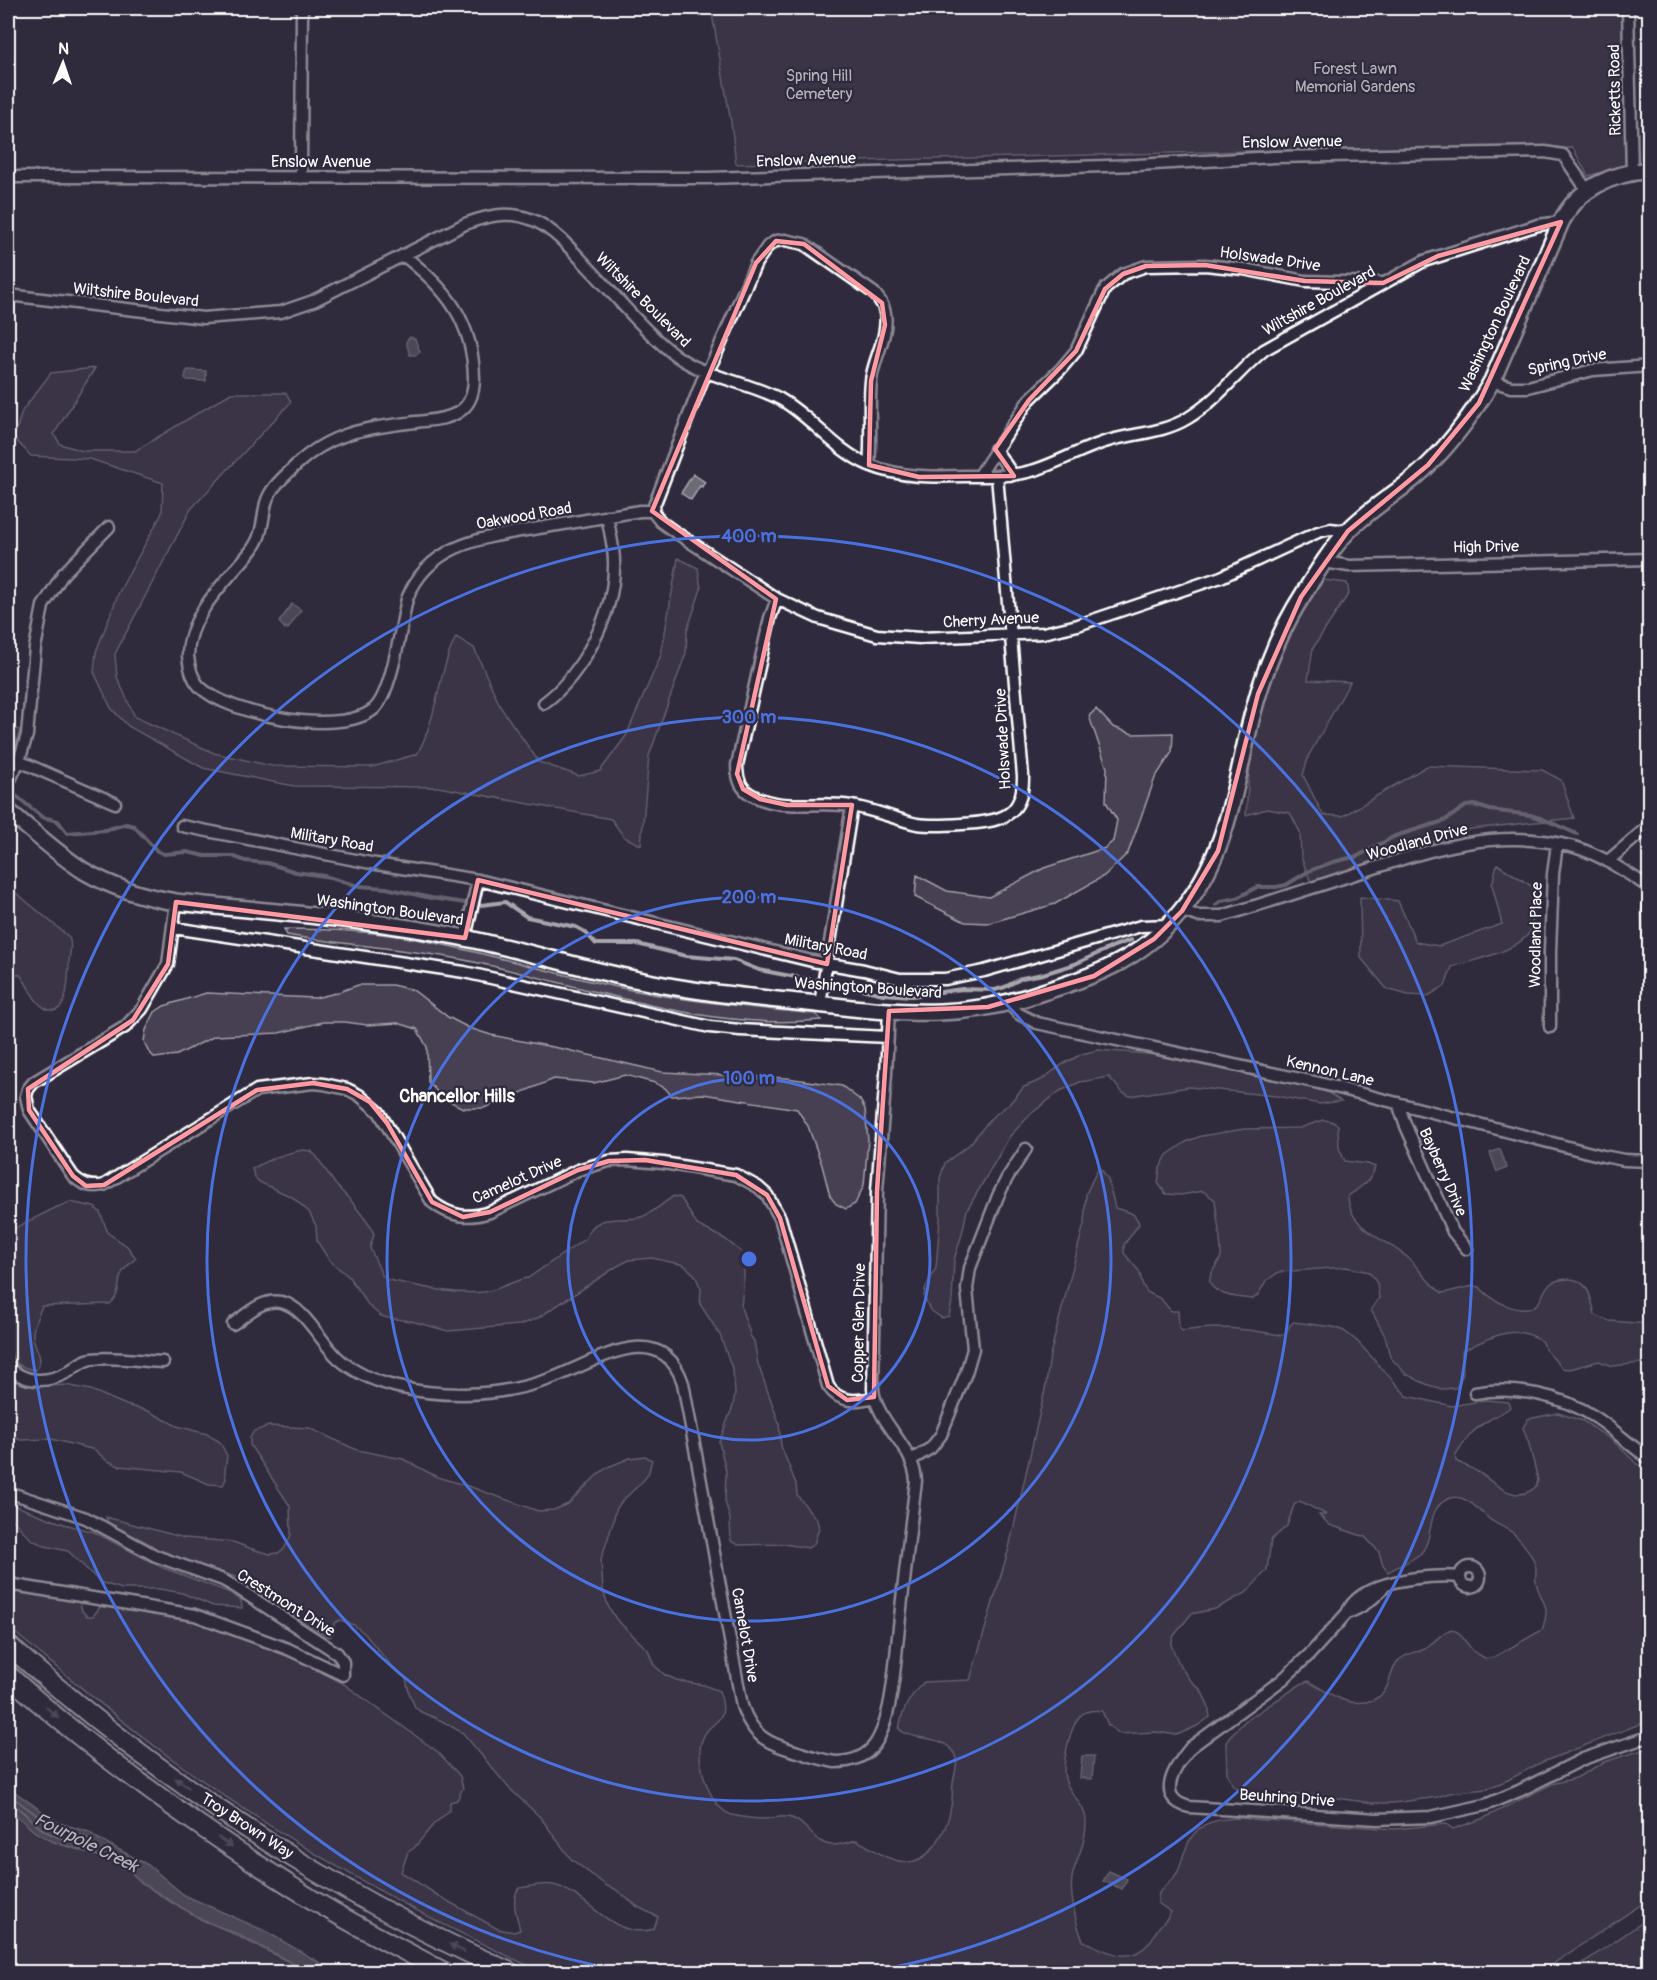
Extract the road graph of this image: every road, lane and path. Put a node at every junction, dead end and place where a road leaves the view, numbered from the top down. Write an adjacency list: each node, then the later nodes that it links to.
1 (302, 8): 6 (street)
2 (1628, 8): 4 (street, Ricketts Road)
3 (1650, 170): 4 (street, Washington Boulevard)
4 (1632, 172): 7 (street, Washington Boulevard)
5 (8, 177): 6 (street, Enslow Avenue)
6 (301, 178): 7 (street, Enslow Avenue)
7 (1587, 190): 8 (street, Washington Boulevard)
8 (1561, 222): 10 (street, Wiltshire Boulevard); 14 (street, Washington Boulevard)
9 (403, 255): 11 (street, Wiltshire Boulevard); 13 (street, Wiltshire Boulevard); 21 (street, Oakwood Road)
10 (1383, 283): 15 (street, Holswade Drive); 17 (street, Wiltshire Boulevard)
11 (8, 295)
12 (1650, 366): 14 (street, Spring Drive)
13 (707, 373): 16 (street, Wiltshire Boulevard); 16 (street); 20 (street)
14 (1492, 381): 23 (street, Washington Boulevard)
15 (995, 449): 17 (street); 18 (street, Holswade Drive)
16 (869, 465): 18 (street, Wiltshire Boulevard)
17 (1013, 475): 19 (street, Wiltshire Boulevard)
18 (979, 476): 19 (street, Wiltshire Boulevard)
19 (997, 476): 27 (street, Holswade Drive)
20 (652, 511): 21 (street, Oakwood Road); 26 (street, Cherry Avenue)
21 (607, 516): 28 (street)
22 (109, 527): 29 (street)
23 (1348, 531): 25 (street, Washington Boulevard); 27 (street, Cherry Avenue)
24 (1650, 559): 25 (street, High Drive)
25 (1324, 562): 42 (street, Washington Boulevard)
26 (777, 599): 27 (street, Cherry Avenue); 32 (street, Holswade Drive)
27 (1011, 635): 32 (street, Holswade Drive)
28 (544, 703)
29 (19, 761): 30 (street); 31 (street)
30 (8, 784)
31 (115, 803)
32 (852, 806): 46 (street)
33 (8, 811): 41 (street, Washington Boulevard)
34 (1650, 825): 37 (street)
35 (182, 826): 38 (street, Military Road)
36 (1557, 844): 37 (street, Woodland Drive); 42 (street, Woodland Drive); 51 (street, Woodland Place)
37 (1608, 861): 39 (street, Woodland Drive)
38 (478, 880): 45 (street); 46 (street, Military Road)
39 (1650, 888)
40 (1650, 900): 47 (street)
41 (176, 902): 44 (street, Camelot Drive); 45 (street, Washington Boulevard)
42 (1182, 910): 43 (street, Washington Boulevard)
43 (1169, 925): 46 (street, Military Road); 48 (street, Washington Boulevard)
44 (174, 928): 52 (street); 61 (street, Camelot Drive)
45 (465, 938): 49 (street, Washington Boulevard)
46 (827, 963): 49 (street)
47 (1650, 973)
48 (1008, 1003): 50 (street, Washington Boulevard); 53 (street, Kennon Lane)
49 (820, 1004): 50 (street, Washington Boulevard)
50 (889, 1011): 52 (street, Copper Glen Drive)
51 (1550, 1027)
52 (888, 1037): 61 (street, Copper Glen Drive)
53 (1398, 1103): 55 (street, Kennon Lane); 56 (street, Bayberry Drive)
54 (1026, 1149): 63 (street)
55 (1650, 1161)
56 (1467, 1249)
57 (232, 1324): 63 (street, Camelot Drive)
58 (163, 1362): 59 (street)
59 (8, 1366)
60 (1475, 1394): 62 (street)
61 (874, 1397): 63 (street, Copper Glen Drive)
62 (1650, 1459)
63 (910, 1460)
64 (8, 1492): 66 (street, Crestmont Drive)
65 (1460, 1577): 69 (street, Beuhring Drive)
66 (8, 1584)
67 (8, 1645): 71 (main road, Troy Brown Way, one-way to 67)
68 (8, 1675): 70 (main road, Troy Brown Way, one-way to 70)
69 (1650, 1736)
70 (444, 1972)
71 (510, 1972)

